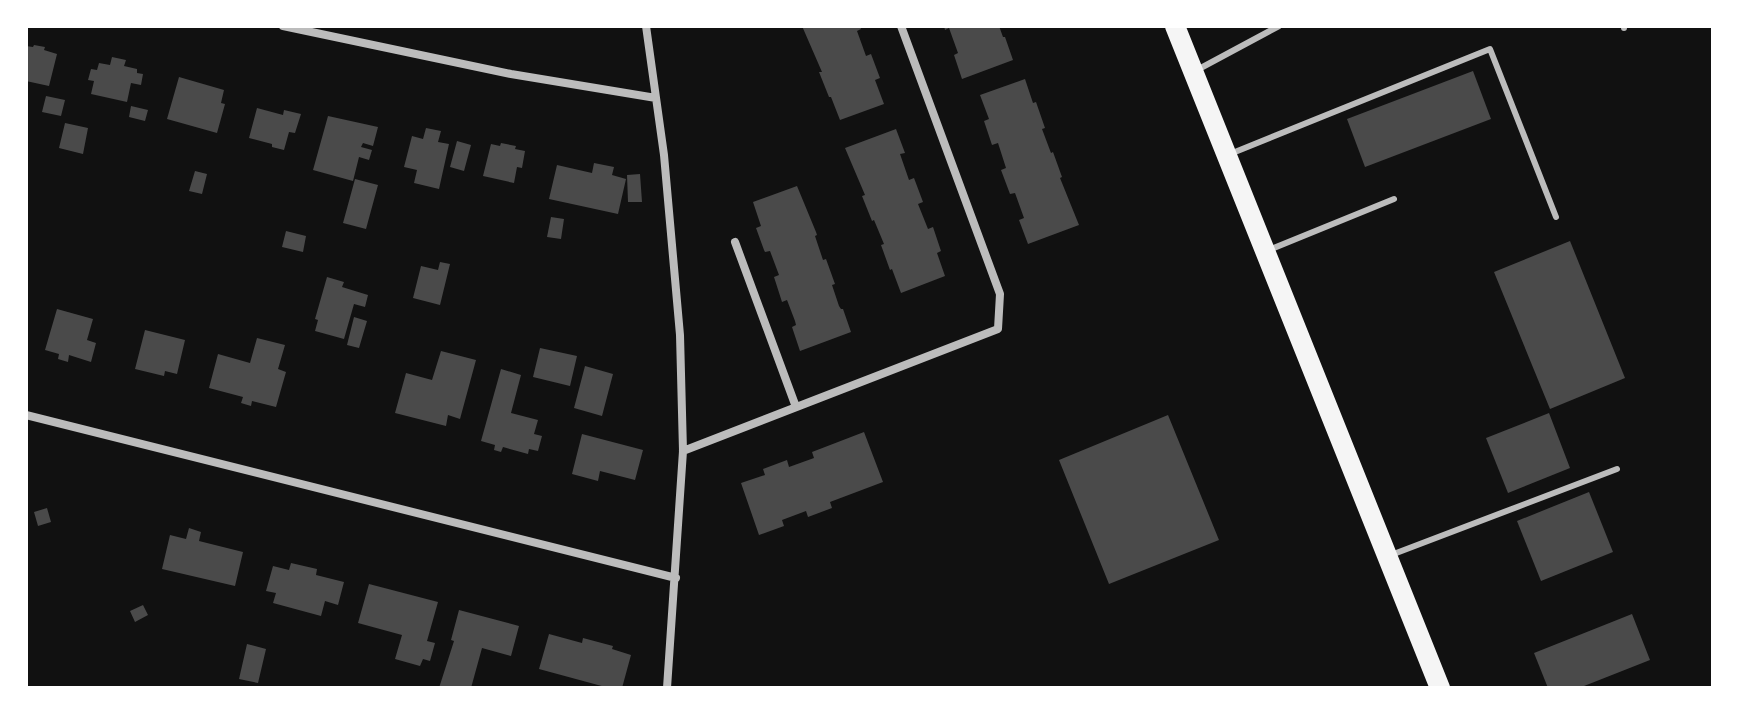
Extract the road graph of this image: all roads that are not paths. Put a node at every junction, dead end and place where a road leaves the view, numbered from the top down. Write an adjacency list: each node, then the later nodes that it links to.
1 (283, 26): 7 (street)
2 (646, 26): 7 (street)
3 (901, 26): 13 (street)
4 (1175, 26): 6 (main road)
5 (1279, 26): 6 (lane)
6 (1194, 72): 8 (main road)
7 (656, 98): 15 (street)
8 (1227, 155): 10 (lane); 12 (main road)
9 (1394, 199): 12 (lane)
10 (1556, 217)
11 (735, 242): 13 (street)
12 (1265, 252): 17 (main road)
13 (796, 407): 15 (street)
14 (26, 415): 18 (street)
15 (683, 451): 18 (street)
16 (1617, 469): 17 (lane)
17 (1387, 556): 20 (main road)
18 (676, 578): 19 (street)
19 (667, 688)
20 (1440, 688)

